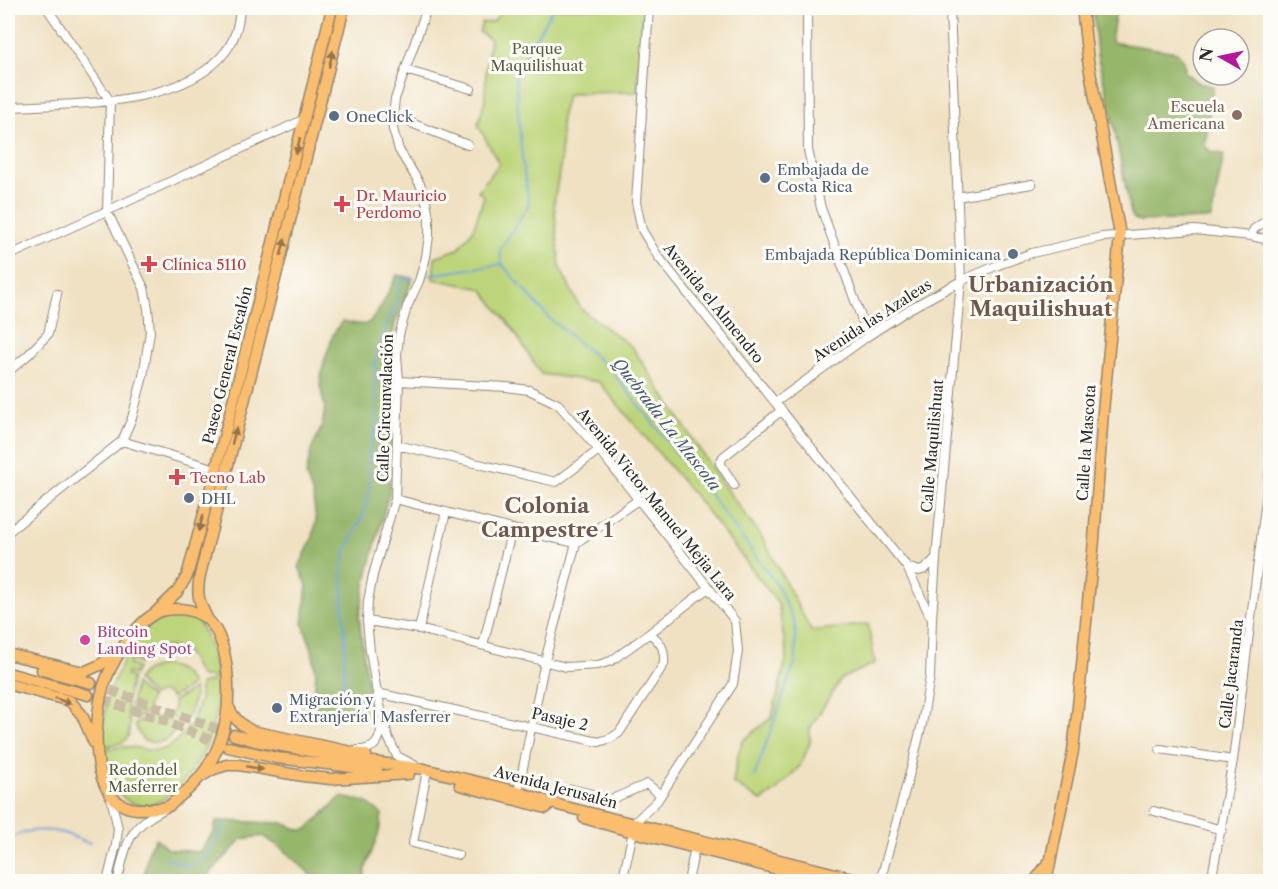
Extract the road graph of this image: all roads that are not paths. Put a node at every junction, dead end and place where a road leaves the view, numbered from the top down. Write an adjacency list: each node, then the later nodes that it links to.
1 (47, 8): 12 (street)
2 (240, 8): 12 (street)
3 (332, 8): 15 (main road, Paseo General Escalón)
4 (344, 8): 49 (main road, Paseo General Escalón, one-way to 4)
5 (427, 8): 10 (street, Calle Circunvalación)
6 (649, 8): 30 (street, Avenida el Almendro)
7 (807, 8): 27 (street)
8 (950, 8): 18 (street, Calle Maquilishuat)
9 (1082, 8): 21 (main road, Calle la Mascota)
10 (405, 70): 11 (street); 14 (street, Calle Circunvalación)
11 (471, 89)
12 (110, 101): 13 (street); 19 (street)
13 (8, 107)
14 (393, 116): 16 (street); 29 (street, Calle Circunvalación)
15 (305, 119): 19 (street); 36 (main road, Paseo General Escalón, one-way to 36)
16 (468, 145)
17 (1032, 184): 18 (street)
18 (957, 197): 25 (street, Calle Maquilishuat)
19 (107, 211): 24 (street); 32 (street)
20 (1270, 218): 22 (street)
21 (1120, 235): 22 (street, Avenida las Azaleas); 25 (street, Avenida las Azaleas); 85 (main road, Calle la Mascota)
22 (1251, 236): 23 (street, Avenida las Azaleas)
23 (1270, 240)
24 (8, 256)
25 (961, 281): 27 (street, Avenida las Azaleas); 44 (street, Calle Maquilishuat)
26 (57, 294): 28 (street)
27 (868, 336): 30 (street, Avenida las Azaleas)
28 (8, 372)
29 (399, 381): 33 (street, Calle Circunvalación); 34 (street, Avenida Victor Manuel Mejia Lara)
30 (776, 402): 31 (street, Avenida el Almendro)
31 (782, 410): 37 (street); 45 (street, Avenida el Almendro)
32 (122, 441): 36 (street); 42 (street)
33 (398, 445): 34 (street); 38 (street, Calle Circunvalación)
34 (599, 450): 39 (street, Avenida Victor Manuel Mejia Lara)
35 (1270, 468): 71 (street, Calle Jacaranda)
36 (216, 469): 47 (main road, Paseo General Escalón, one-way to 47)
37 (734, 485)
38 (394, 499): 40 (street); 50 (street, Calle Circunvalación)
39 (638, 500): 43 (street); 46 (street, Avenida Victor Manuel Mejia Lara)
40 (446, 512): 41 (street); 51 (street)
41 (512, 529): 43 (street); 53 (street)
42 (8, 532)
43 (576, 543): 57 (street)
44 (936, 558): 45 (street); 48 (street, Calle Maquilishuat)
45 (907, 567): 48 (street, Avenida el Almendro)
46 (708, 588): 52 (street); 78 (street, Avenida Victor Manuel Mejia Lara)
47 (154, 614): 49 (main road); 54 (main road)
48 (932, 619): 92 (street, Calle Maquilishuat)
49 (208, 620): 63 (main road)
50 (367, 621): 51 (street); 61 (street, Calle Circunvalación)
51 (419, 629): 53 (street)
52 (650, 633): 57 (street); 65 (street, Pasaje 2)
53 (483, 645): 57 (street)
54 (122, 648): 55 (main road); 70 (main road)
55 (8, 654)
56 (8, 661): 59 (main road)
57 (545, 661): 65 (street)
58 (8, 673): 62 (main road)
59 (91, 683)
60 (8, 684): 70 (main road, one-way to 70)
61 (377, 693): 64 (street, Calle Circunvalación); 65 (street, Pasaje 2)
62 (88, 695)
63 (228, 705): 69 (main road); 74 (main road)
64 (383, 715): 69 (street, Calle Circunvalación); 72 (street, Calle Circunvalación)
65 (532, 727): 76 (street)
66 (234, 735): 72 (main road, Avenida Jerusalén)
67 (228, 747): 73 (main road, Avenida Jerusalén)
68 (1160, 749): 71 (street)
69 (348, 750): 72 (main road)
70 (98, 753): 77 (main road)
71 (1233, 760): 82 (street, Calle Jacaranda)
72 (425, 773): 73 (main road, Avenida Jerusalén); 76 (main road, Avenida Jerusalén); 81 (main road, Avenida Jerusalén); 84 (street)
73 (409, 774): 74 (main road, one-way to 73)
74 (200, 778): 79 (main road)
75 (572, 789): 78 (street)
76 (518, 792): 81 (main road, Avenida Jerusalén)
77 (110, 793): 79 (main road); 86 (street)
78 (661, 795): 81 (street, Avenida Victor Manuel Mejia Lara)
79 (168, 806): 87 (street)
80 (1154, 811): 82 (street)
81 (634, 827): 83 (main road, Avenida Jerusalén); 88 (street); 91 (main road, Avenida Jerusalén)
82 (1222, 830): 95 (street, Calle Jacaranda)
83 (695, 848): 89 (street); 90 (main road, Avenida Jerusalén)
84 (458, 855)
85 (1052, 856): 93 (main road); 94 (main road, Calle la Mascota)
86 (107, 882)
87 (117, 882)
88 (622, 882)
89 (688, 882)
90 (828, 882)
91 (868, 882)
92 (880, 882)
93 (1034, 882)
94 (1046, 882)
95 (1211, 882)

